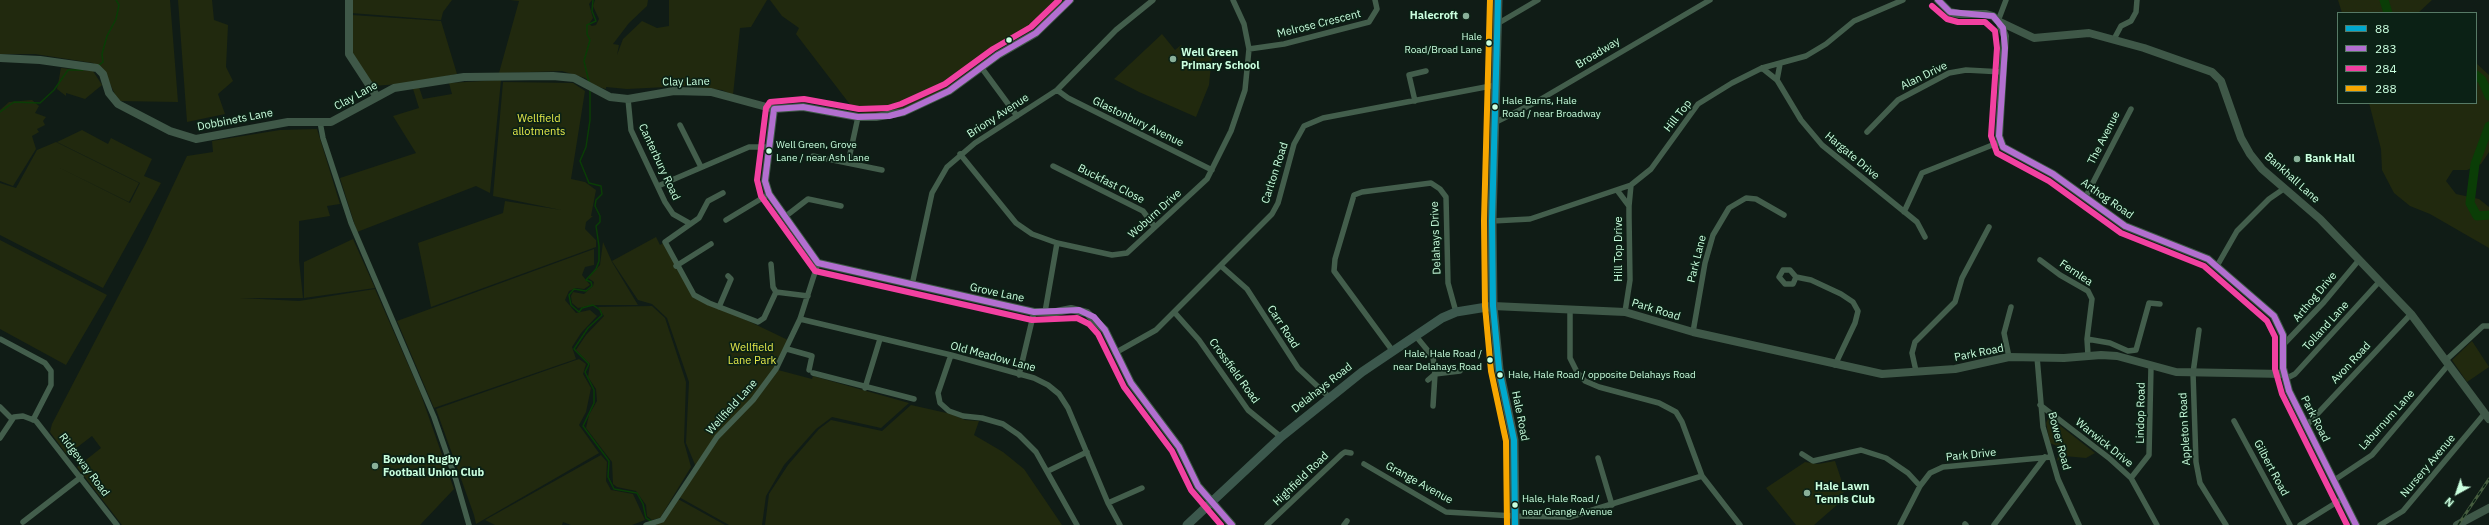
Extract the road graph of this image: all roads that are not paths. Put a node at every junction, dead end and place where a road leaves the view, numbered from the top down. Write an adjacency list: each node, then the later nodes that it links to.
1 (349, 0): 26 (street)
2 (1070, 0): 19 (street, Clay Lane)
3 (1153, 0): 25 (street, Briony Avenue)
4 (1233, 0): 16 (street, Woburn Drive)
5 (1375, 0): 16 (street, Melrose Crescent)
6 (1498, 0): 14 (main road, Hale Road)
7 (1538, 0): 14 (street)
8 (1710, 0): 34 (street, Broadway)
9 (1903, 0): 18 (street, Hill Top)
10 (1938, 0): 13 (street, Bankhall Lane)
11 (2006, 0): 13 (street)
12 (2136, 0): 15 (street)
13 (1998, 21): 15 (street, Bankhall Lane); 22 (street)
14 (1497, 24): 24 (main road, Hale Road)
15 (2114, 39): 48 (street, Bankhall Lane)
16 (1249, 49): 45 (street, Woburn Drive)
17 (0, 58): 33 (street, Dobbinets Lane)
18 (1780, 64): 20 (street, Hill Top); 23 (street)
19 (981, 67): 31 (street); 32 (street, Clay Lane)
20 (1762, 68): 23 (street, Hargate Drive); 46 (street, Hill Top)
21 (1426, 71): 28 (street)
22 (2003, 72): 36 (street, Alan Drive); 37 (street)
23 (1777, 80): 55 (street, Hargate Drive)
24 (1496, 85): 28 (street, Carlton Road); 34 (main road, Hale Road)
25 (1057, 90): 31 (street, Briony Avenue); 45 (street, Glastonbury Avenue)
26 (377, 97): 27 (street, Clay Lane); 33 (street, Clay Lane)
27 (628, 99): 29 (street, Clay Lane); 47 (street, Canterbury Road)
28 (1414, 101): 71 (street, Carlton Road)
29 (774, 109): 32 (street, Clay Lane); 38 (street)
30 (2131, 109): 52 (street, The Avenue)
31 (1017, 116): 39 (street, Briony Avenue)
32 (858, 117): 41 (street)
33 (320, 122): 151 (street)
34 (1496, 122): 59 (main road, Hale Road)
35 (680, 125): 43 (street)
36 (1867, 132)
37 (2000, 142): 52 (street, Arthog Road); 55 (street)
38 (768, 147): 43 (street); 51 (street)
39 (960, 154): 64 (street, Woburn Drive); 76 (street, Briony Avenue)
40 (813, 156): 41 (street)
41 (848, 163): 44 (street)
42 (1053, 166): 61 (street, Buckfast Close)
43 (701, 167): 47 (street)
44 (882, 170)
45 (1212, 170): 61 (street, Woburn Drive)
46 (1631, 185): 49 (street, Hill Top); 54 (street)
47 (658, 186): 60 (street, Canterbury Road)
48 (2285, 188): 67 (street, Bankhall Lane); 72 (street)
49 (1617, 190): 54 (street, Hill Top Drive); 59 (street, Hill Top)
50 (723, 194): 60 (street)
51 (770, 194): 57 (street); 58 (street)
52 (2086, 198): 72 (street, Arthog Road)
53 (841, 206): 57 (street)
54 (1629, 206): 87 (street, Hill Top Drive)
55 (1904, 212): 63 (street, Hargate Drive)
56 (1784, 215): 93 (street, Park Lane)
57 (786, 216): 68 (street)
58 (726, 220)
59 (1492, 221): 80 (main road, Hale Road)
60 (689, 223): 70 (street)
61 (1154, 226): 64 (street, Woburn Drive)
62 (1989, 227): 110 (street)
63 (1925, 237)
64 (1058, 243): 85 (street)
65 (711, 244): 70 (street)
66 (2040, 260): 97 (street, Fernlea)
67 (2359, 260): 75 (street, Bankhall Lane); 98 (street, Arthog Drive)
68 (818, 263): 76 (street, Grove Lane); 78 (street, Wellfield Lane)
69 (771, 264): 77 (street)
70 (676, 266): 81 (street)
71 (1221, 266): 88 (street, Carlton Road); 117 (street, Carr Road)
72 (2217, 266): 98 (street, Arthog Road)
73 (728, 276): 81 (street)
74 (1796, 277): 107 (street)
75 (2379, 282): 89 (street, Bankhall Lane); 114 (street, Tolland Lane)
76 (912, 285): 84 (street, Grove Lane)
77 (776, 292): 78 (street); 81 (street)
78 (808, 296): 90 (street, Wellfield Lane)
79 (2160, 304): 97 (street)
80 (1493, 306): 83 (street, Park Road); 86 (main road, Delahays Road); 147 (main road, Hale Road)
81 (720, 307)
82 (2011, 307): 104 (street)
83 (1570, 310): 87 (street, Park Road); 136 (street)
84 (1034, 312): 85 (street, Grove Lane); 113 (street)
85 (1045, 312): 101 (street, Grove Lane)
86 (1456, 312): 94 (main road, Delahays Road); 100 (street, Delahays Drive)
87 (1625, 312): 93 (street, Park Road)
88 (1175, 314): 101 (street, Carlton Road); 127 (street, Crossfield Road)
89 (2410, 314): 106 (street, Bankhall Lane); 126 (street, Avon Road)
90 (800, 319): 96 (street, Old Meadow Lane); 99 (street, Wellfield Lane)
91 (2489, 326): 106 (street, Laburnum Lane)
92 (2199, 330): 111 (street, Appleton Road)
93 (1692, 332): 107 (street, Park Road)
94 (1415, 335): 100 (main road, Delahays Road); 112 (street)
95 (0, 339): 124 (street)
96 (880, 339): 102 (street, Old Meadow Lane); 116 (street)
97 (2086, 339): 103 (street, Fernlea)
98 (2284, 344): 114 (street, Arthog Road)
99 (787, 349): 116 (street); 152 (street, Wellfield Lane)
100 (1392, 350): 117 (main road, Delahays Road)
101 (1115, 353): 143 (street, Grove Lane)
102 (951, 355): 113 (street, Old Meadow Lane); 135 (street)
103 (2088, 355): 105 (street, Park Road); 108 (street, Park Road)
104 (2009, 357): 105 (street, Park Road); 110 (street, Park Road)
105 (2037, 357): 119 (street, Bower Road)
106 (2448, 362): 122 (street, Bankhall Lane); 139 (street, Laburnum Lane)
107 (1835, 365): 110 (street, Park Road)
108 (2151, 367): 111 (street, Park Road); 138 (street, Lindop Road)
109 (1460, 371): 112 (street)
110 (1916, 371)
111 (2193, 373): 114 (street, Park Road); 162 (street, Appleton Road)
112 (1435, 374): 115 (street); 120 (street)
113 (1019, 375): 129 (street, Old Meadow Lane)
114 (2284, 377): 126 (street, Park Road)
115 (1428, 380)
116 (865, 388): 118 (street)
117 (1330, 397): 127 (main road, Delahays Road)
118 (914, 400)
119 (2040, 405): 132 (street, Bower Road); 138 (street, Warwick Drive)
120 (1433, 406)
121 (0, 408): 123 (street)
122 (2487, 416): 166 (street, Nursery Avenue)
123 (12, 419): 124 (street); 128 (street)
124 (33, 420): 137 (street, Ridgeway Road)
125 (2234, 421): 163 (street, Gilbert Road)
126 (2306, 426): 139 (street, Park Road)
127 (1281, 437): 143 (main road, Delahays Road)
128 (0, 438)
129 (1087, 452): 135 (street); 144 (street, Old Meadow Lane)
130 (1351, 453): 157 (street, Highfield Road)
131 (1802, 454): 140 (street)
132 (2048, 457): 140 (street, Park Drive); 159 (street); 160 (street, Bower Road)
133 (1598, 458): 145 (street)
134 (1364, 464): 147 (street, Grange Avenue)
135 (1048, 471): 153 (street)
136 (1702, 476): 145 (street, Grange Avenue); 150 (street)
137 (81, 477): 148 (street); 149 (street, Ridgeway Road)
138 (2131, 478): 161 (street, Warwick Drive)
139 (2333, 481): 142 (street, Park Road)
140 (1920, 486): 158 (street, Park Drive)
141 (1142, 488): 144 (street)
142 (2342, 499): 164 (street); 165 (street, Park Road)
143 (1212, 502): 155 (main road, Delahays Road); 156 (street, Grove Lane)
144 (1108, 503): 154 (street, Old Meadow Lane)
145 (1612, 505): 147 (street, Grange Avenue)
146 (2489, 508): 167 (street)
147 (1514, 521)
148 (23, 522)
149 (115, 524)
150 (1737, 524)
151 (469, 525)
152 (646, 525)
153 (1076, 525)
154 (1120, 525)
155 (1187, 525)
156 (1232, 525)
157 (1268, 525)
158 (1900, 525)
159 (1994, 525)
160 (2079, 525)
161 (2157, 525)
162 (2226, 525)
163 (2290, 525)
164 (2300, 525)
165 (2356, 525)
166 (2380, 525)
167 (2457, 525)

